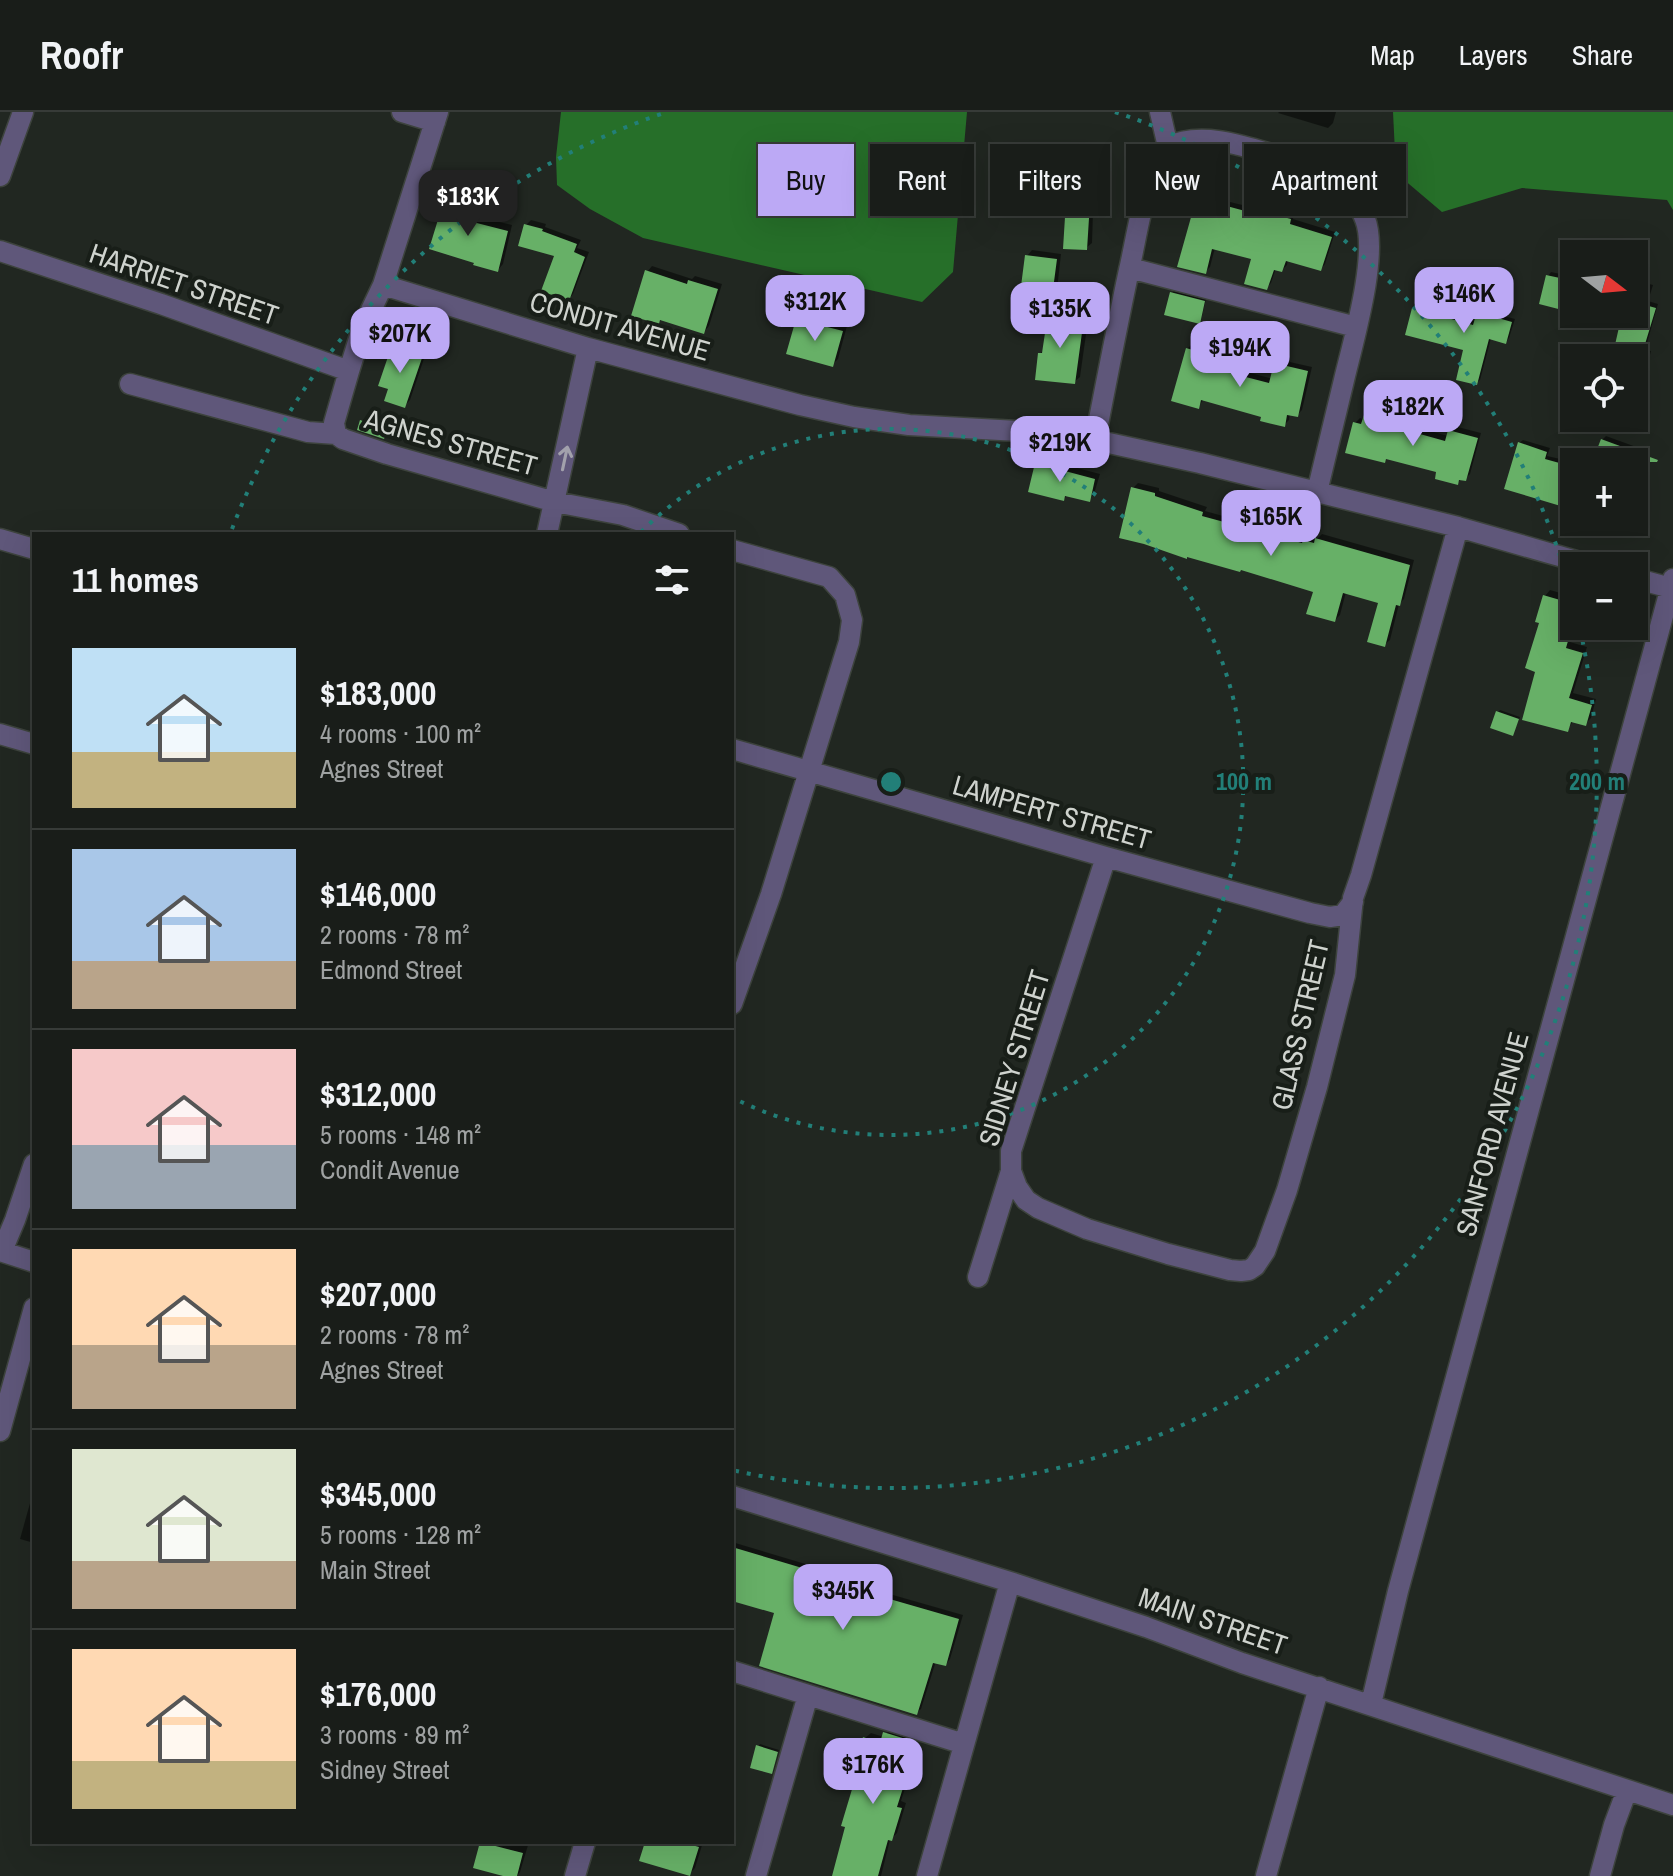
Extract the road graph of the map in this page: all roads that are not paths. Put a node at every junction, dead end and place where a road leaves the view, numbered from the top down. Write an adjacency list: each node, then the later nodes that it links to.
1 (23, 112): 7 (street)
2 (402, 112): 4 (street)
3 (1160, 112): 5 (street)
4 (437, 117): 11 (street, AGNES STREET)
5 (1167, 144)
6 (1174, 144): 12 (street)
7 (0, 176)
8 (1141, 216): 10 (street)
9 (0, 251): 14 (street, HARRIET STREET)
10 (1130, 268): 12 (street); 17 (street)
11 (383, 285): 13 (street, CONDIT AVENUE); 14 (street, AGNES STREET)
12 (1356, 327): 18 (street)
13 (588, 348): 17 (street, CONDIT AVENUE); 19 (street, one-way to 13)
14 (349, 371): 16 (street, AGNES STREET)
15 (130, 384): 16 (street)
16 (336, 434): 19 (street, AGNES STREET)
17 (1095, 440): 18 (street, CONDIT AVENUE)
18 (1317, 492): 20 (street, CONDIT AVENUE)
19 (555, 502): 21 (street); 22 (street, AGNES STREET)
20 (1458, 527): 26 (street, CONDIT AVENUE); 34 (street, GLASS STREET)
21 (548, 532)
22 (673, 532)
23 (0, 539): 24 (street)
24 (32, 548)
25 (734, 551): 32 (street)
26 (1560, 556)
27 (1648, 580): 28 (street)
28 (1672, 584): 48 (street, SANFORD AVENUE)
29 (0, 734): 30 (street)
30 (32, 743)
31 (734, 750): 32 (street, LAMPERT STREET)
32 (809, 772): 33 (street, LAMPERT STREET); 35 (street)
33 (1106, 857): 34 (street, LAMPERT STREET); 37 (street, SIDNEY STREET)
34 (1353, 902): 37 (street, GLASS STREET)
35 (734, 998)
36 (32, 1170): 38 (street)
37 (1011, 1171): 40 (street, SIDNEY STREET)
38 (1, 1251): 39 (street)
39 (32, 1261)
40 (978, 1277)
41 (32, 1315): 42 (street)
42 (0, 1431)
43 (734, 1497): 44 (street, MAIN STREET)
44 (1010, 1582): 46 (street, MAIN STREET); 49 (street)
45 (734, 1672): 47 (street)
46 (1319, 1687): 48 (street, MAIN STREET); 56 (street)
47 (808, 1695): 49 (street); 54 (street)
48 (1371, 1704): 50 (street, MAIN STREET)
49 (964, 1744): 55 (street)
50 (1627, 1790): 51 (street, MAIN STREET); 57 (street)
51 (1673, 1805)
52 (584, 1844): 53 (street)
53 (575, 1876)
54 (756, 1876)
55 (927, 1876)
56 (1266, 1876)
57 (1600, 1876)

